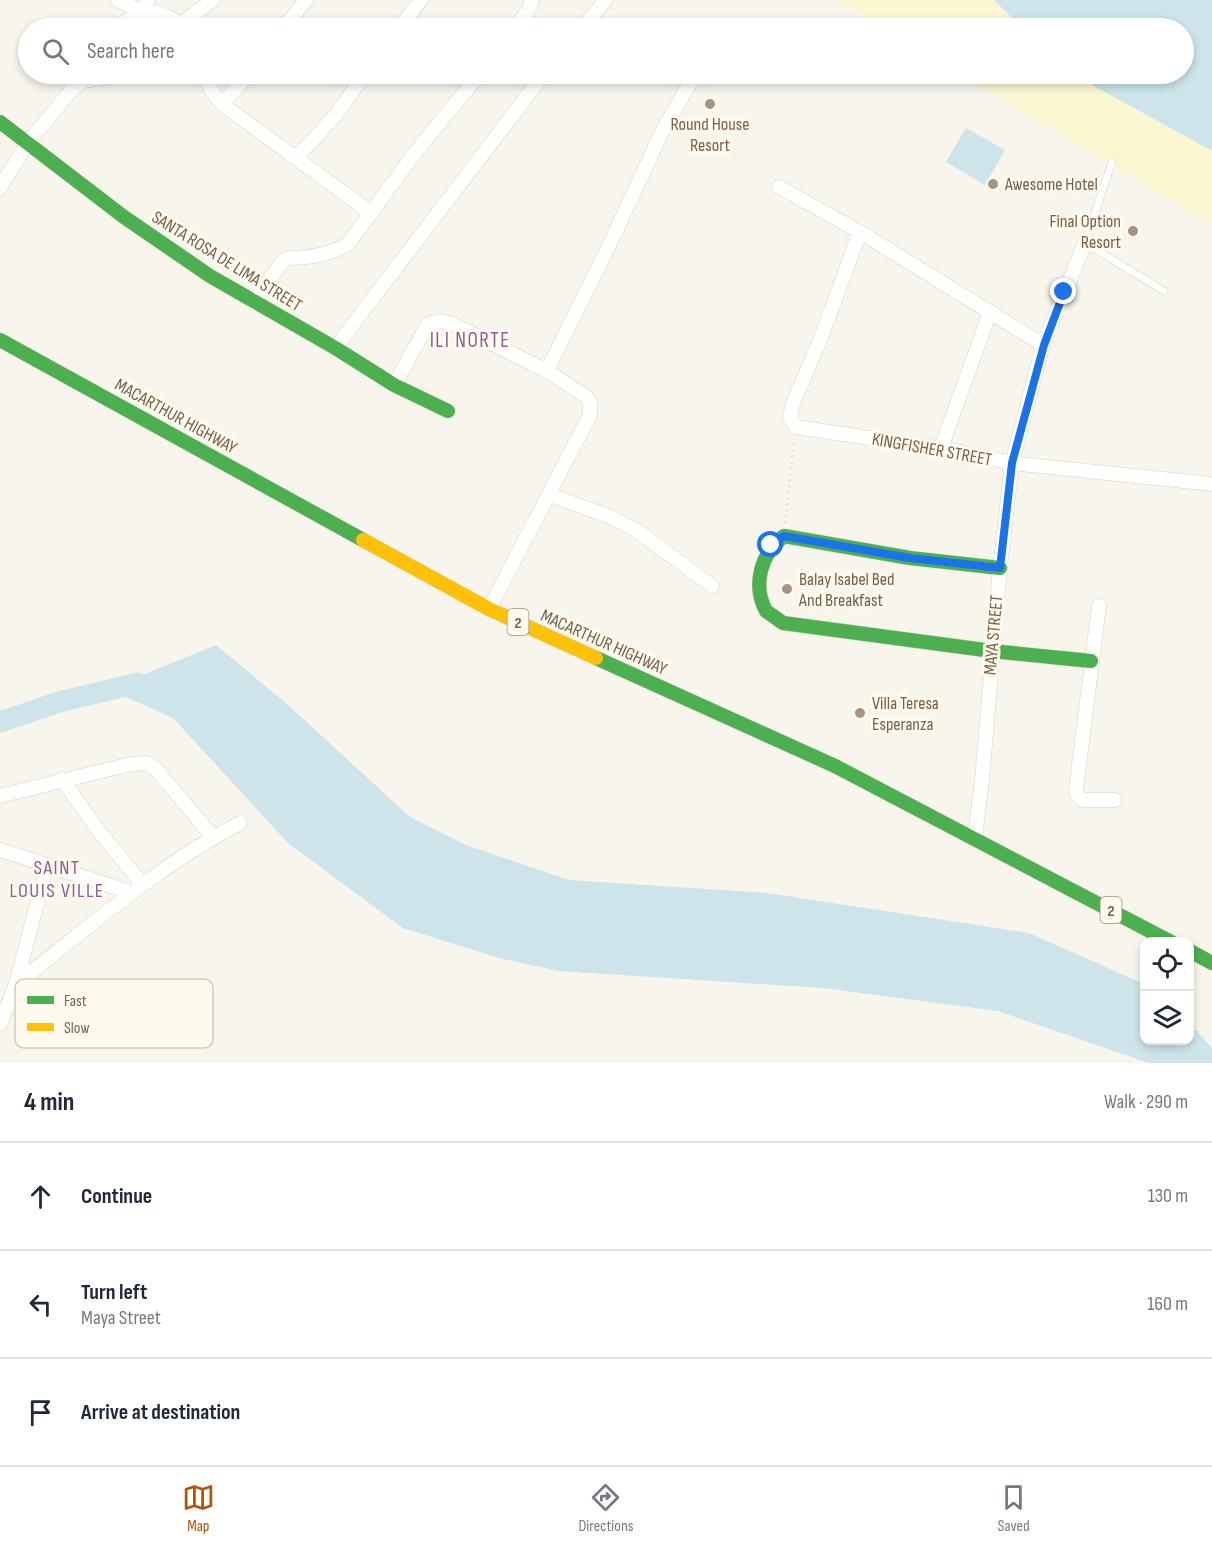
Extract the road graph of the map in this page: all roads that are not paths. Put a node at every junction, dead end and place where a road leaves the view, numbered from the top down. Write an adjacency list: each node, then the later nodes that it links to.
1 (117, 0): 7 (street)
2 (213, 0): 10 (street)
3 (306, 0): 11 (street)
4 (421, 0): 12 (street)
5 (606, 0): 14 (street)
6 (535, 1): 13 (street)
7 (144, 5): 8 (street); 9 (street)
8 (129, 18)
9 (168, 18)
10 (194, 18)
11 (292, 18)
12 (407, 18)
13 (522, 18)
14 (591, 18)
15 (79, 84): 24 (street)
16 (209, 84): 22 (street)
17 (240, 84): 22 (street)
18 (358, 84): 25 (street)
19 (472, 84): 29 (street)
20 (536, 84): 37 (street)
21 (689, 84): 38 (street)
22 (222, 104): 25 (street)
23 (0, 122): 24 (main road, SANTA ROSA DE LIMA STREET)
24 (27, 144): 28 (street); 33 (main road, SANTA ROSA DE LIMA STREET)
25 (296, 158): 29 (street)
26 (1112, 162): 31 (lane, MAYA STREET)
27 (779, 187): 30 (street)
28 (0, 188)
29 (371, 213): 33 (street)
30 (860, 232): 34 (street); 41 (street, KINGFISHER STREET)
31 (1085, 243): 32 (lane); 36 (street, MAYA STREET)
32 (1164, 291)
33 (253, 303): 37 (main road, SANTA ROSA DE LIMA STREET)
34 (990, 312): 36 (street); 41 (street)
35 (0, 340): 48 (main road, MACARTHUR HIGHWAY / 2)
36 (1044, 345): 42 (street, MAYA STREET)
37 (337, 349): 39 (main road, SANTA ROSA DE LIMA STREET)
38 (547, 371): 39 (street); 44 (street)
39 (394, 385): 40 (main road, SANTA ROSA DE LIMA STREET)
40 (448, 411)
41 (942, 448): 42 (street, KINGFISHER STREET)
42 (1012, 463): 43 (street, KINGFISHER STREET); 45 (street, MAYA STREET)
43 (1212, 484)
44 (550, 495): 46 (street); 48 (street)
45 (1000, 568): 49 (street, MAYA STREET); 49 (main road)
46 (712, 586)
47 (1099, 606): 50 (street)
48 (489, 609): 56 (main road, MACARTHUR HIGHWAY / 2)
49 (992, 651): 50 (main road); 56 (street, MAYA STREET)
50 (1090, 660): 53 (street)
51 (62, 779): 52 (street); 55 (street); 59 (street)
52 (0, 796)
53 (1115, 800)
54 (240, 824): 55 (street)
55 (213, 837): 59 (street)
56 (975, 837): 60 (main road, MACARTHUR HIGHWAY / 2)
57 (0, 850): 58 (street)
58 (47, 866): 59 (street); 63 (street)
59 (138, 889): 64 (street)
60 (1162, 937)
61 (1194, 953): 62 (main road)
62 (1212, 963)
63 (17, 979)
64 (22, 979)
65 (15, 986): 66 (street)
66 (0, 1024)

